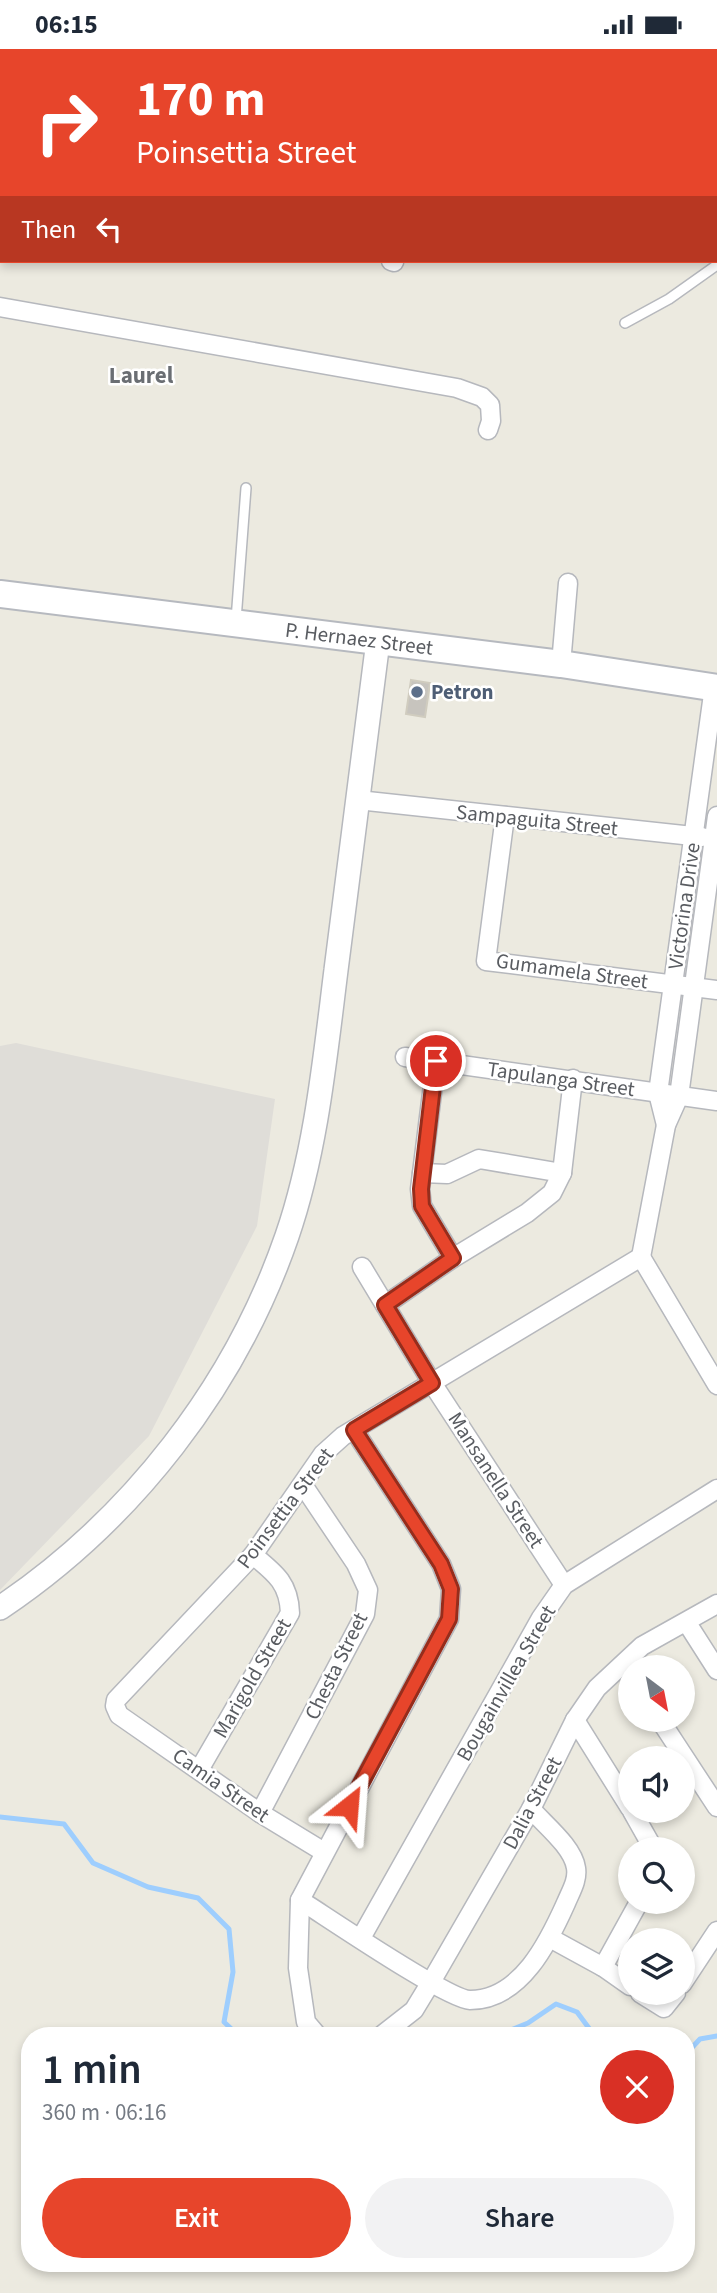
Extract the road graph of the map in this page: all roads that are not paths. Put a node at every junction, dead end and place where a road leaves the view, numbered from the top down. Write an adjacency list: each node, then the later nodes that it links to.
1 (717, 265): 3 (lane)
2 (0, 307): 4 (street)
3 (625, 323)
4 (488, 431)
5 (246, 488): 8 (lane)
6 (568, 583): 10 (street)
7 (0, 594): 8 (main road, P. Hernaez Street)
8 (236, 625): 9 (main road, P. Hernaez Street)
9 (378, 641): 10 (main road, P. Hernaez Street); 12 (street)
10 (561, 664): 11 (main road, P. Hernaez Street)
11 (715, 687): 15 (street, Victorina Drive)
12 (358, 800): 13 (street, Sampaguita Street); 41 (street)
13 (505, 816): 15 (street, Sampaguita Street); 17 (street, Gumamela Street)
14 (717, 816): 16 (street, Victorina Drive)
15 (694, 836): 16 (street, Sampaguita Street); 17 (street, Victorina Drive)
16 (715, 839): 18 (street, Victorina Drive)
17 (673, 984): 18 (street, Gumamela Street); 23 (street, Victorina Drive)
18 (694, 987): 19 (street, Gumamela Street); 24 (street, Victorina Drive)
19 (717, 990)
20 (405, 1057): 21 (street, Tapulanga Street)
21 (436, 1061): 22 (street, Tapulanga Street); 27 (street)
22 (573, 1079): 23 (street, Tapulanga Street); 28 (street)
23 (658, 1093): 24 (street, Tapulanga Street); 26 (street, Victorina Drive)
24 (678, 1096): 25 (street, Tapulanga Street); 26 (street, Victorina Drive)
25 (717, 1101)
26 (666, 1125): 29 (street, Victorina Drive)
27 (422, 1173): 28 (street); 30 (street)
28 (562, 1173): 30 (street)
29 (641, 1257): 33 (street, Poinsettia Street); 34 (street)
30 (453, 1258): 32 (street)
31 (362, 1267): 32 (street, Mansanella Street)
32 (385, 1305): 33 (street, Mansanella Street)
33 (432, 1383): 35 (street, Poinsettia Street); 39 (street, Mansanella Street)
34 (717, 1385)
35 (354, 1430): 36 (street, Poinsettia Street); 54 (street)
36 (303, 1485): 38 (street, Poinsettia Street); 53 (street, Chesta Street)
37 (717, 1489): 39 (street, Bougainvillea Street)
38 (253, 1555): 46 (street, Poinsettia Street); 49 (street, Marigold Street)
39 (564, 1585): 58 (street, Bougainvillea Street)
40 (717, 1604): 42 (street, Dalia Street)
41 (0, 1608)
42 (687, 1623): 43 (street, Dalia Street); 44 (street)
43 (635, 1655)
44 (717, 1670)
45 (618, 1674): 47 (street, Dalia Street)
46 (120, 1715): 49 (street, Camia Street)
47 (575, 1720): 50 (street); 52 (street, Dalia Street)
48 (669, 1733): 51 (street)
49 (199, 1770): 53 (street, Camia Street)
50 (618, 1789)
51 (717, 1807)
52 (531, 1809): 59 (street); 63 (street, Dalia Street)
53 (260, 1813): 54 (street, Camia Street)
54 (324, 1853): 55 (street)
55 (300, 1900): 58 (street); 64 (street)
56 (632, 1914): 61 (street)
57 (717, 1931): 60 (street)
58 (361, 1938): 63 (street)
59 (550, 1938): 61 (street); 63 (street)
60 (695, 1964)
61 (603, 1967): 62 (street)
62 (618, 1978)
63 (431, 1982): 65 (street, Dalia Street)
64 (310, 2027)
65 (392, 2027)

